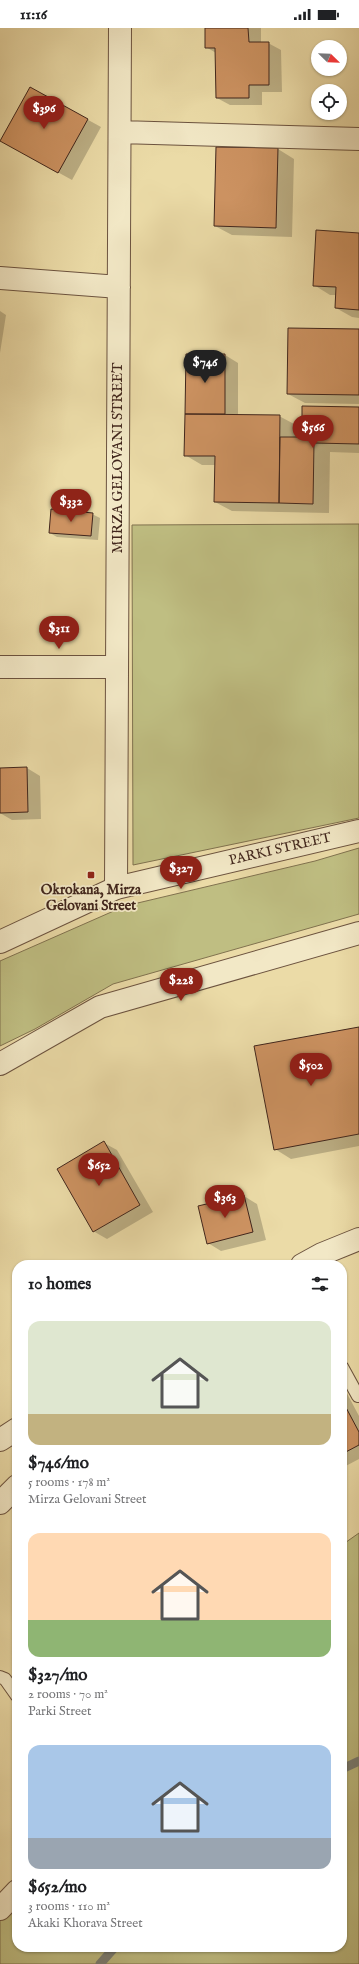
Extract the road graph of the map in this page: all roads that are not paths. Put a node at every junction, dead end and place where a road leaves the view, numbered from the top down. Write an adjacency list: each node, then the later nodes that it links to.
1 (120, 28): 2 (street, MIRZA GELOVANI STREET)
2 (120, 132): 3 (street); 5 (street, MIRZA GELOVANI STREET)
3 (359, 139)
4 (0, 278): 5 (street)
5 (119, 287): 7 (street, MIRZA GELOVANI STREET)
6 (0, 667): 7 (street)
7 (117, 667): 9 (street, MIRZA GELOVANI STREET)
8 (359, 831): 9 (street, PARKI STREET)
9 (116, 888): 11 (street, PARKI STREET)
10 (359, 933): 12 (street)
11 (0, 942)
12 (0, 1064)
13 (359, 1239): 14 (street)
14 (311, 1260)
15 (347, 1376): 16 (lane)
16 (358, 1396)
17 (12, 1433): 18 (street)
18 (0, 1440)
19 (12, 1491): 20 (street)
20 (0, 1503)
21 (0, 1677): 22 (lane)
22 (12, 1689)
23 (12, 1896): 24 (street)
24 (0, 1909)

